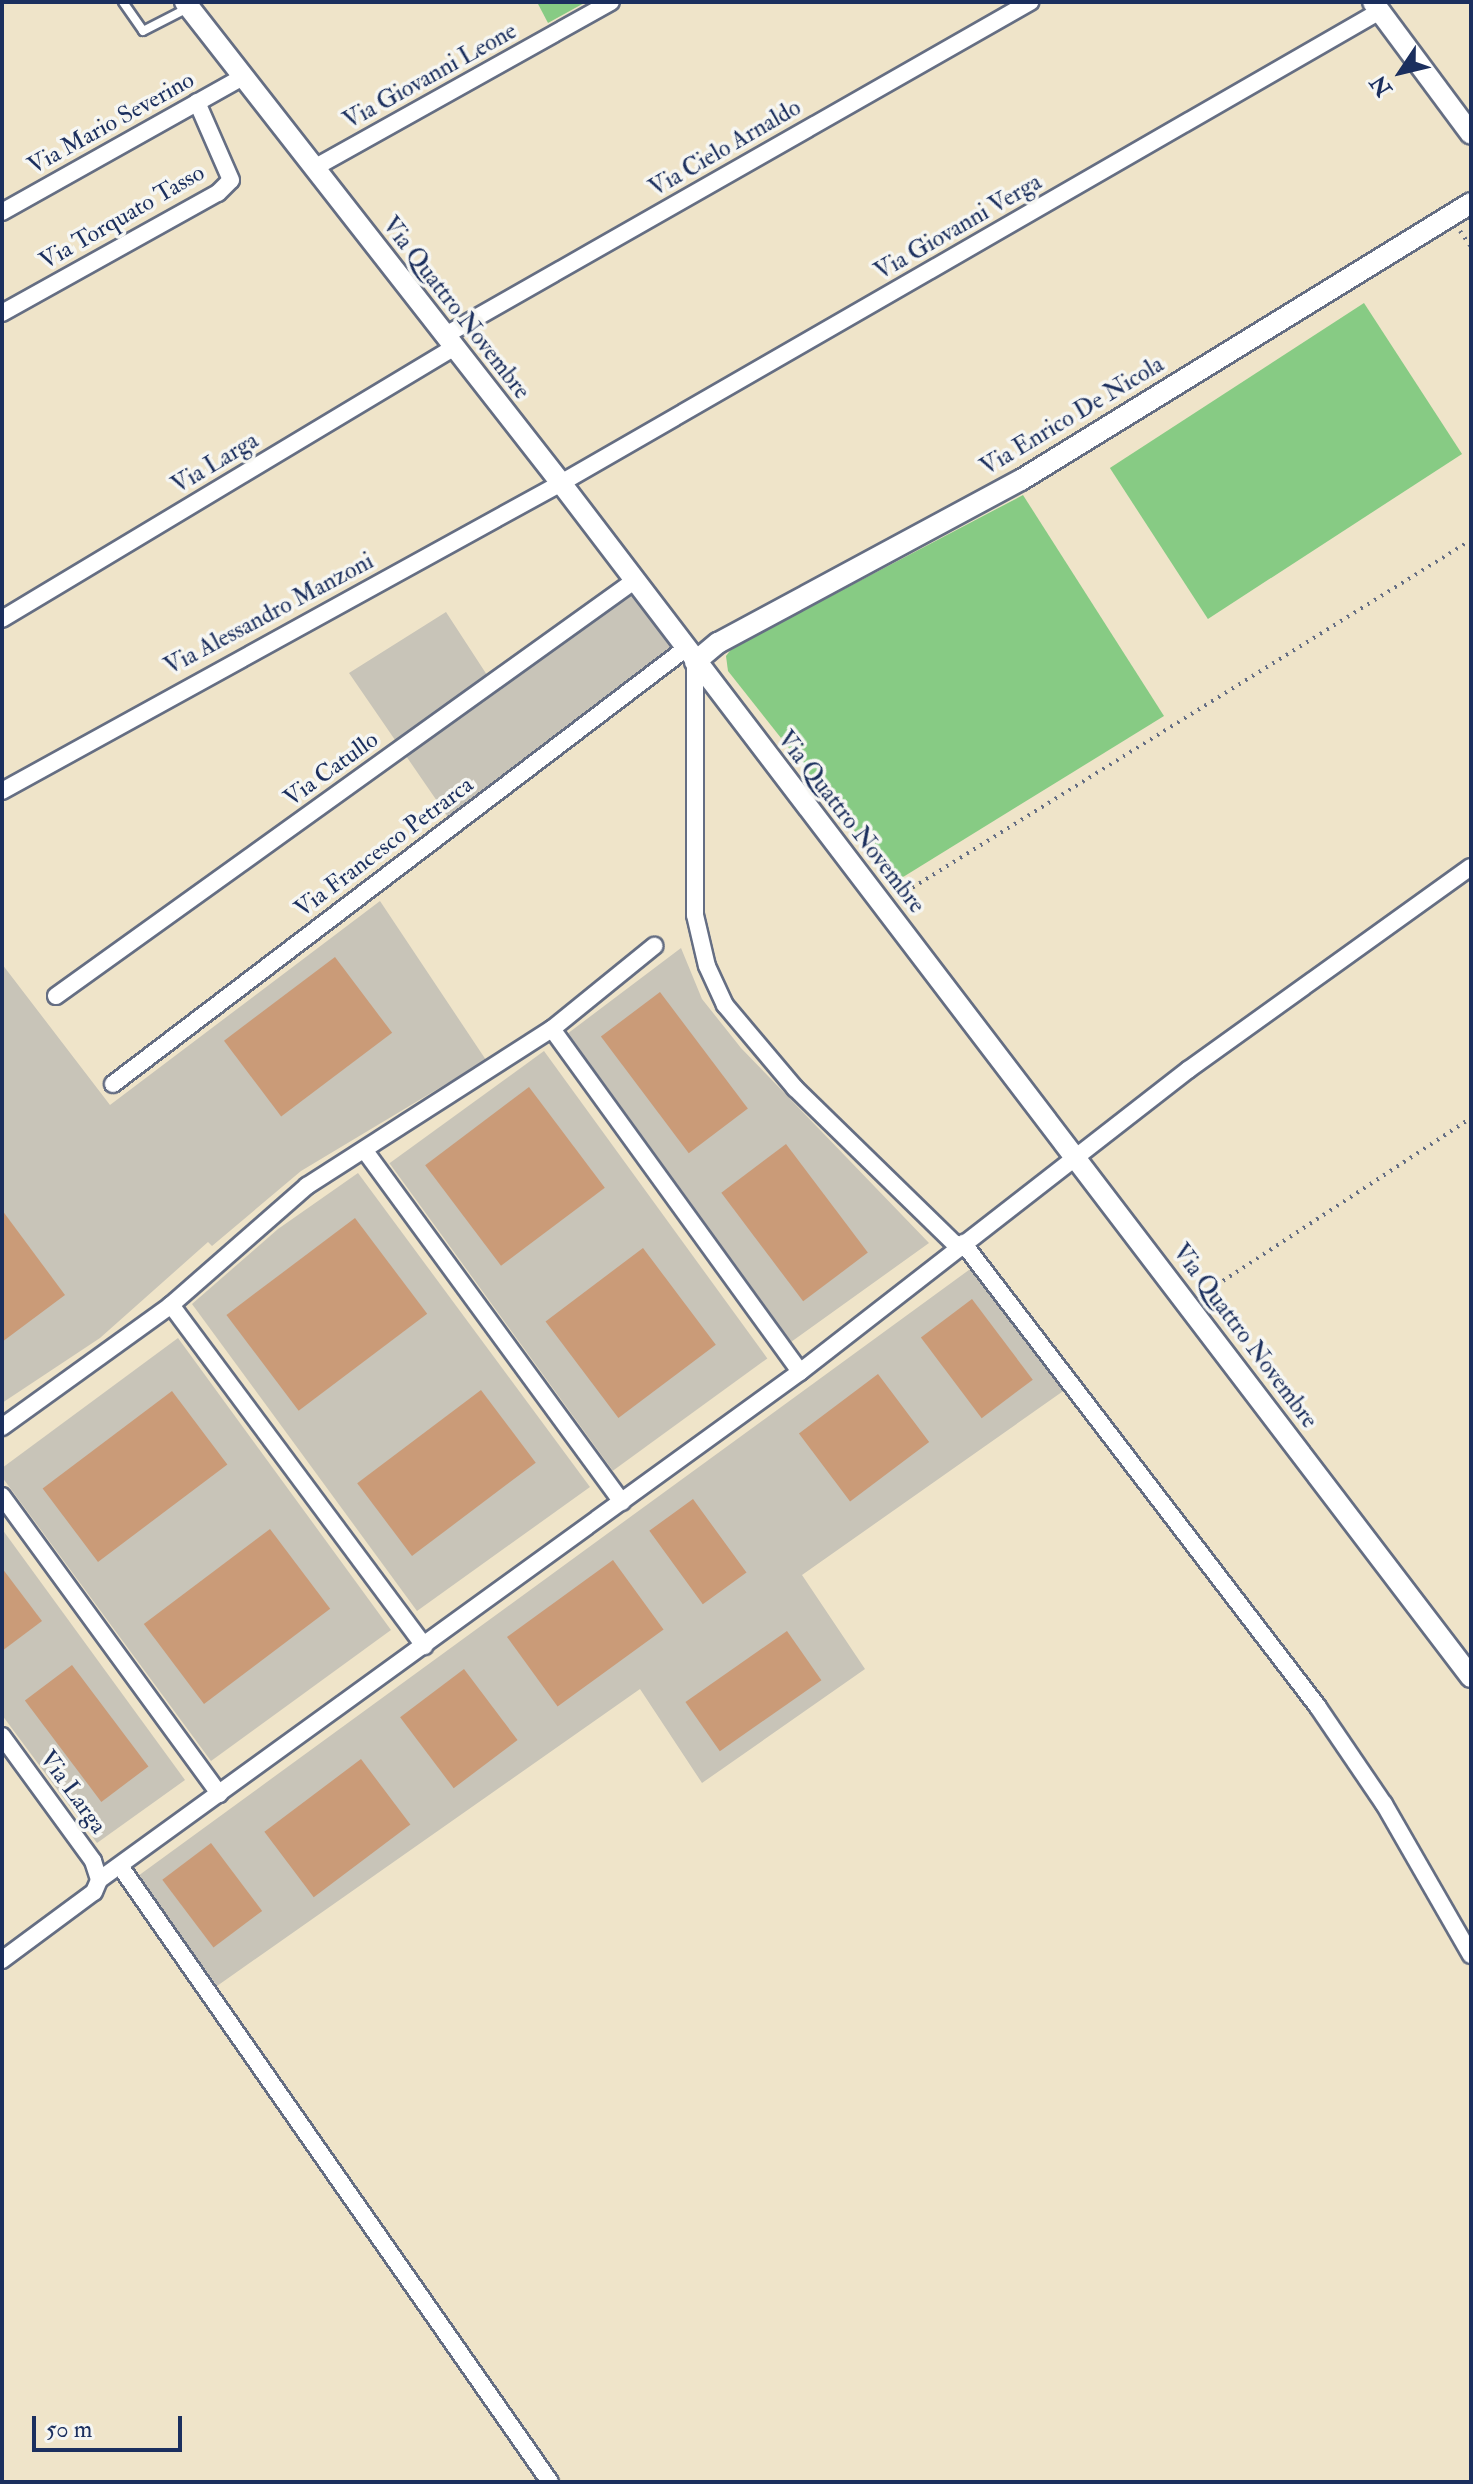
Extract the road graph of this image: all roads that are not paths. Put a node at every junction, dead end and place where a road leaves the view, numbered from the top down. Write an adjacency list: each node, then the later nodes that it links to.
1 (123, 2): 4 (lane)
2 (611, 2): 9 (street, Via Giovanni Leone)
3 (1030, 2): 13 (street, Via Cielo Arnaldo)
4 (187, 5): 6 (street, Via Quattro Novembre)
5 (1377, 7): 8 (street); 14 (street, Via Giovanni Verga)
6 (243, 77): 7 (street, Via Mario Severino); 9 (street, Via Quattro Novembre)
7 (197, 102): 11 (street, Via Mario Severino); 12 (street, Via Torquato Tasso)
8 (1471, 134)
9 (314, 168): 13 (street, Via Quattro Novembre)
10 (1471, 203): 17 (street, Via Enrico De Nicola)
11 (2, 212)
12 (2, 313)
13 (448, 342): 14 (street, Via Quattro Novembre); 16 (street, Via Larga)
14 (561, 483): 15 (street, Via Quattro Novembre); 18 (street, Via Alessandro Manzoni)
15 (634, 581): 17 (street, Via Quattro Novembre); 21 (street, Via Catullo)
16 (2, 619)
17 (690, 656): 23 (street, Via Francesco Petrarca); 25 (street, Via Quattro Novembre); 26 (street)
18 (2, 791)
19 (1471, 867): 25 (street)
20 (654, 946): 22 (street)
21 (56, 996)
22 (552, 1029): 24 (street); 28 (street)
23 (113, 1084)
24 (365, 1151): 27 (street); 31 (street)
25 (1076, 1158): 26 (street); 33 (street, Via Quattro Novembre)
26 (961, 1245): 28 (street); 38 (street)
27 (171, 1305): 29 (street); 32 (street)
28 (800, 1372): 31 (street)
29 (2, 1427)
30 (2, 1496): 35 (street)
31 (622, 1502): 32 (street)
32 (424, 1646): 35 (street)
33 (1471, 1677)
34 (2, 1736): 37 (street, Via Larga)
35 (219, 1794): 36 (street)
36 (120, 1866): 37 (street); 40 (street)
37 (99, 1880): 39 (street)
38 (1471, 1955)
39 (2, 1960)
40 (550, 2482)

